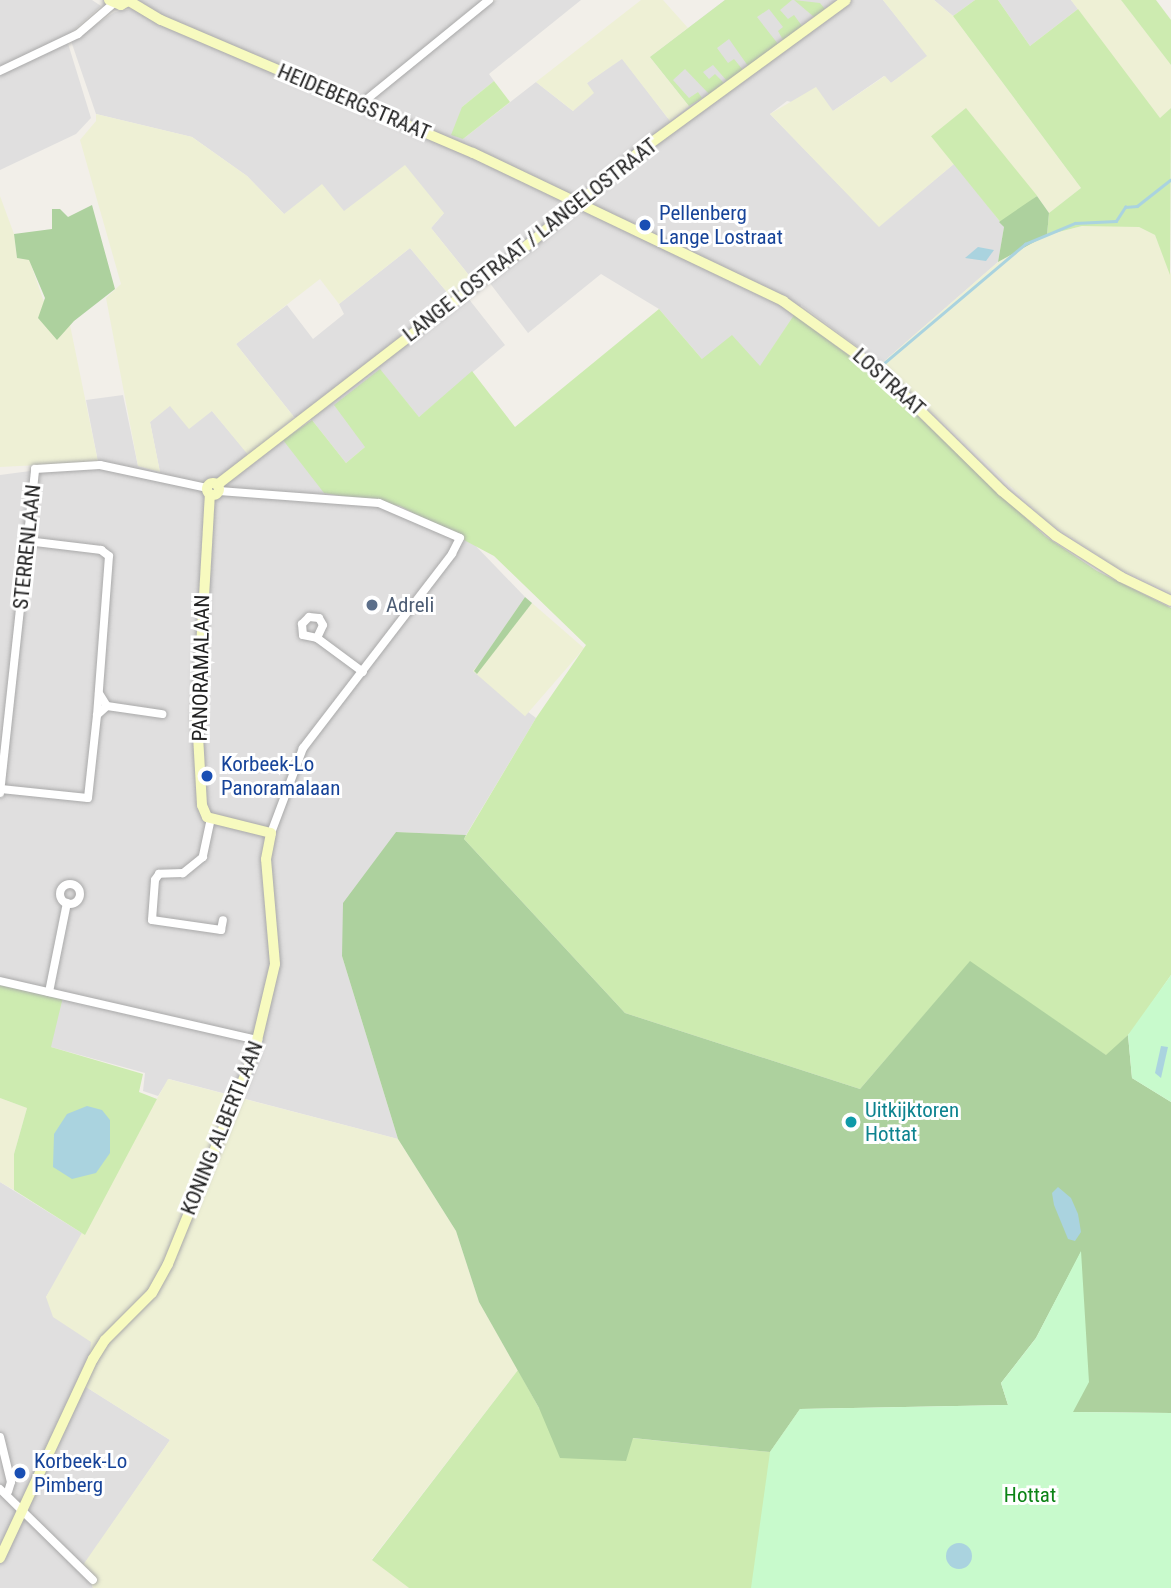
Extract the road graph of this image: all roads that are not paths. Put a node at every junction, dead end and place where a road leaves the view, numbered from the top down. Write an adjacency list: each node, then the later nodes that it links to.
1 (489, 0): 6 (street)
2 (846, 0): 7 (street, LANGE LOSTRAAT / LANGELOSTRAAT)
3 (129, 1): 4 (street, HEIDEBERGSTRAAT); 6 (street, HEIDEBERGSTRAAT)
4 (111, 2): 5 (street)
5 (0, 71)
6 (361, 104): 7 (street, HEIDEBERGSTRAAT)
7 (580, 203): 8 (street, LANGE LOSTRAAT / LANGELOSTRAAT); 10 (street, LOSTRAAT)
8 (213, 489): 9 (street, STERRENLAAN); 12 (street, KONING ALBERTLAAN); 18 (street, PANORAMALAAN)
9 (27, 541): 13 (street); 17 (street, STERRENLAAN)
10 (1171, 601)
11 (317, 638): 12 (street)
12 (363, 672): 19 (street, KONING ALBERTLAAN)
13 (99, 693): 14 (street); 16 (street)
14 (107, 706): 15 (street); 16 (street)
15 (162, 714)
16 (97, 715): 17 (street)
17 (0, 791)
18 (211, 818): 19 (street); 21 (street)
19 (271, 832): 24 (street, KONING ALBERTLAAN)
20 (67, 903): 23 (street)
21 (223, 920)
22 (0, 981): 23 (street)
23 (49, 992): 24 (street)
24 (258, 1040): 27 (street, KONING ALBERTLAAN)
25 (0, 1437): 26 (street)
26 (4, 1491): 27 (street)
27 (23, 1510): 28 (street, KONING ALBERTLAAN); 29 (street)
28 (0, 1558)
29 (93, 1580)

